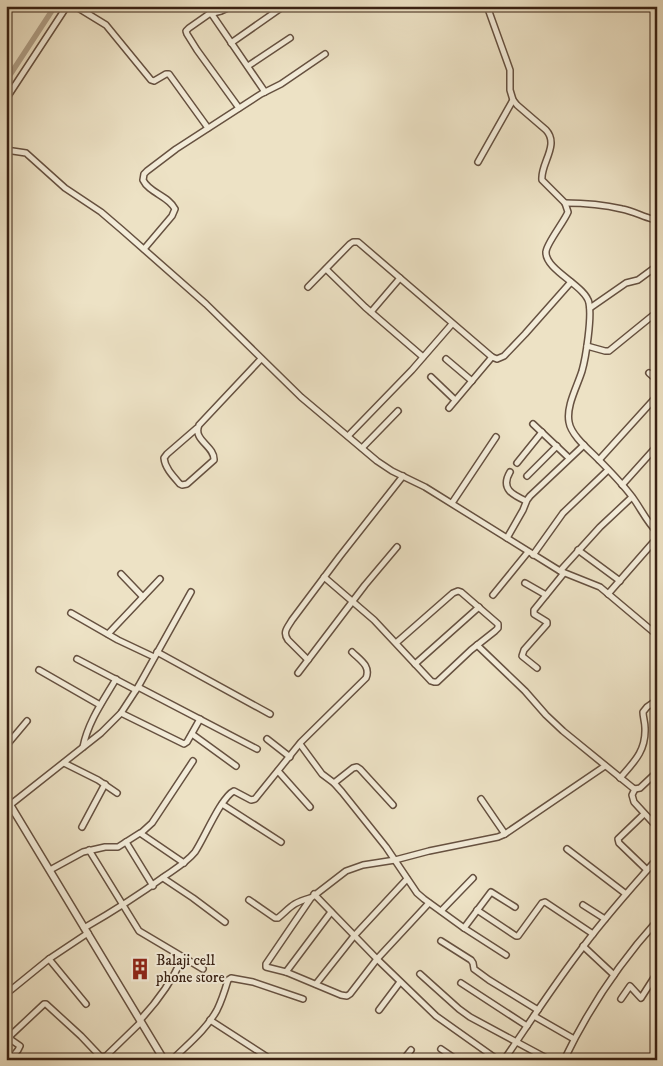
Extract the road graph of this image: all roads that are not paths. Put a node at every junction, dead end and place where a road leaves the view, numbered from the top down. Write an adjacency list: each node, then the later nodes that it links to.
1 (68, 6): 12 (street)
2 (75, 6): 15 (street)
3 (232, 6): 6 (street)
4 (486, 6): 13 (street)
5 (281, 8): 8 (street)
6 (211, 13): 8 (street); 14 (street)
7 (290, 38): 10 (street)
8 (232, 43): 10 (street)
9 (324, 54): 11 (street)
10 (248, 66): 11 (street)
11 (265, 92): 14 (street)
12 (6, 99)
13 (513, 100): 17 (street); 18 (street)
14 (239, 108): 15 (street)
15 (208, 128): 20 (street)
16 (6, 150): 20 (street)
17 (478, 162)
18 (565, 203): 19 (street); 24 (street)
19 (657, 216)
20 (144, 249): 33 (street)
21 (657, 266): 26 (street)
22 (326, 269): 23 (street); 25 (street); 27 (street)
23 (400, 278): 27 (street); 29 (street)
24 (570, 282): 26 (street); 32 (street)
25 (308, 288)
26 (590, 308): 30 (street)
27 (371, 312): 31 (street)
28 (657, 312): 30 (street)
29 (452, 324): 31 (street); 32 (street)
30 (587, 346): 50 (street)
31 (423, 357): 46 (street)
32 (492, 357): 38 (street)
33 (261, 359): 44 (street); 46 (street)
34 (446, 359): 38 (street)
35 (648, 373): 37 (street)
36 (431, 377): 40 (street)
37 (657, 380)
38 (472, 381): 40 (street)
39 (657, 396): 53 (street)
40 (455, 400): 41 (street)
41 (449, 408)
42 (398, 411): 51 (street)
43 (533, 424): 45 (street)
44 (198, 428): 44 (street)
45 (542, 432): 48 (street); 54 (street)
46 (348, 436): 51 (street)
47 (496, 437): 62 (street)
48 (557, 446): 52 (street); 58 (street)
49 (657, 446): 59 (street)
50 (581, 447): 52 (street); 53 (street)
51 (362, 448): 57 (street)
52 (569, 458): 61 (street)
53 (599, 460): 55 (street)
54 (517, 463)
55 (608, 470): 59 (street); 68 (street)
56 (510, 472): 61 (street)
57 (403, 476): 62 (street); 71 (street)
58 (527, 476)
59 (622, 485): 60 (street)
60 (632, 497): 63 (street); 67 (street)
61 (526, 502): 64 (street)
62 (452, 503): 64 (street)
63 (657, 532)
64 (507, 538): 68 (street)
65 (657, 538): 73 (street)
66 (396, 547): 80 (street)
67 (578, 550): 69 (street); 73 (street)
68 (531, 554): 69 (street); 77 (street)
69 (562, 572): 76 (street); 78 (street)
70 (121, 574): 79 (street)
71 (324, 578): 80 (street); 90 (street)
72 (160, 579): 79 (street)
73 (620, 581): 76 (street)
74 (525, 582): 78 (street)
75 (191, 592): 88 (street)
76 (608, 594): 84 (street)
77 (493, 595)
78 (546, 595): 92 (street)
79 (143, 596): 83 (street)
80 (353, 601): 85 (street); 90 (street)
81 (479, 607): 85 (street); 86 (street); 91 (street)
82 (71, 613): 83 (street)
83 (108, 634): 88 (street)
84 (657, 634)
85 (396, 643): 91 (street)
86 (478, 645): 91 (street); 113 (street)
87 (352, 652): 105 (street)
88 (156, 655): 96 (street); 100 (street)
89 (77, 659): 95 (street)
90 (308, 660): 94 (street)
91 (415, 664)
92 (537, 668)
93 (39, 670): 98 (street)
94 (298, 673)
95 (116, 679): 96 (street); 98 (street)
96 (137, 689): 99 (street); 101 (street)
97 (657, 700): 116 (street)
98 (100, 705): 107 (street)
99 (121, 713): 103 (street); 107 (street)
100 (270, 714)
101 (200, 719): 103 (street); 108 (street)
102 (27, 721): 106 (street)
103 (192, 734): 112 (street)
104 (267, 740): 109 (street)
105 (300, 744): 109 (street); 117 (street)
106 (6, 746)
107 (82, 748): 111 (street)
108 (257, 749)
109 (290, 757): 114 (street)
110 (193, 761): 129 (street)
111 (64, 763): 118 (street); 122 (street)
112 (236, 766)
113 (605, 766): 116 (street); 130 (street)
114 (278, 771): 123 (street); 125 (street)
115 (657, 772): 119 (street)
116 (620, 778): 119 (street)
117 (334, 783): 124 (street); 136 (street)
118 (105, 784): 120 (street); 127 (street)
119 (636, 789): 126 (street)
120 (117, 793)
121 (481, 799): 130 (street)
122 (8, 801): 138 (street)
123 (222, 804): 132 (street); 137 (street)
124 (393, 805)
125 (310, 807)
126 (644, 814): 128 (street); 139 (street)
127 (82, 827)
128 (657, 827)
129 (141, 833): 131 (street); 137 (street)
130 (505, 834): 136 (street)
131 (126, 842): 134 (street); 143 (street)
132 (281, 842)
133 (567, 849): 144 (street)
134 (89, 850): 138 (street); 148 (street)
135 (657, 859): 139 (street)
136 (395, 860): 142 (street); 145 (street)
137 (184, 863): 140 (street)
138 (50, 870): 158 (street)
139 (647, 870): 144 (street)
140 (163, 878): 143 (street); 156 (street)
141 (473, 878): 152 (street)
142 (407, 879): 147 (street); 160 (street)
143 (153, 886): 148 (street)
144 (626, 894): 154 (street)
145 (312, 896): 146 (street); 153 (street); 168 (street)
146 (249, 900)
147 (429, 903): 152 (street); 166 (street)
148 (124, 905): 158 (street); 164 (street)
149 (583, 905): 154 (street)
150 (514, 907): 151 (street)
151 (477, 910): 157 (street); 159 (street)
152 (441, 911): 157 (street)
153 (331, 912): 160 (street); 168 (street)
154 (605, 919): 159 (street)
155 (657, 921): 171 (street)
156 (225, 922)
157 (464, 928): 163 (street)
158 (86, 931): 165 (street); 183 (street)
159 (593, 934): 162 (street)
160 (354, 936): 166 (street); 174 (street)
161 (441, 941): 180 (street)
162 (583, 946): 171 (street); 180 (street)
163 (506, 955)
164 (184, 957): 167 (street); 183 (street)
165 (49, 959): 175 (street); 178 (street)
166 (377, 959): 172 (street); 174 (street)
167 (203, 969)
168 (286, 972): 174 (street)
169 (657, 973): 177 (street)
170 (420, 974): 186 (street)
171 (614, 975): 185 (street)
172 (400, 982): 179 (street); 195 (street)
173 (461, 982): 184 (street)
174 (316, 984)
175 (6, 994)
176 (302, 999): 182 (street)
177 (621, 999)
178 (86, 1004)
179 (379, 1010)
180 (538, 1010): 181 (street)
181 (534, 1016): 184 (street); 185 (street)
182 (210, 1020): 191 (street); 192 (street)
183 (140, 1021): 189 (street); 190 (street)
184 (527, 1026): 186 (street)
185 (574, 1039): 198 (street)
186 (516, 1042): 196 (street); 197 (street)
187 (441, 1049): 194 (street)
188 (411, 1050): 193 (street)
189 (10, 1060)
190 (164, 1060)
191 (172, 1060)
192 (272, 1060)
193 (403, 1060)
194 (457, 1060)
195 (498, 1060)
196 (504, 1060)
197 (550, 1060)
198 (564, 1060)

